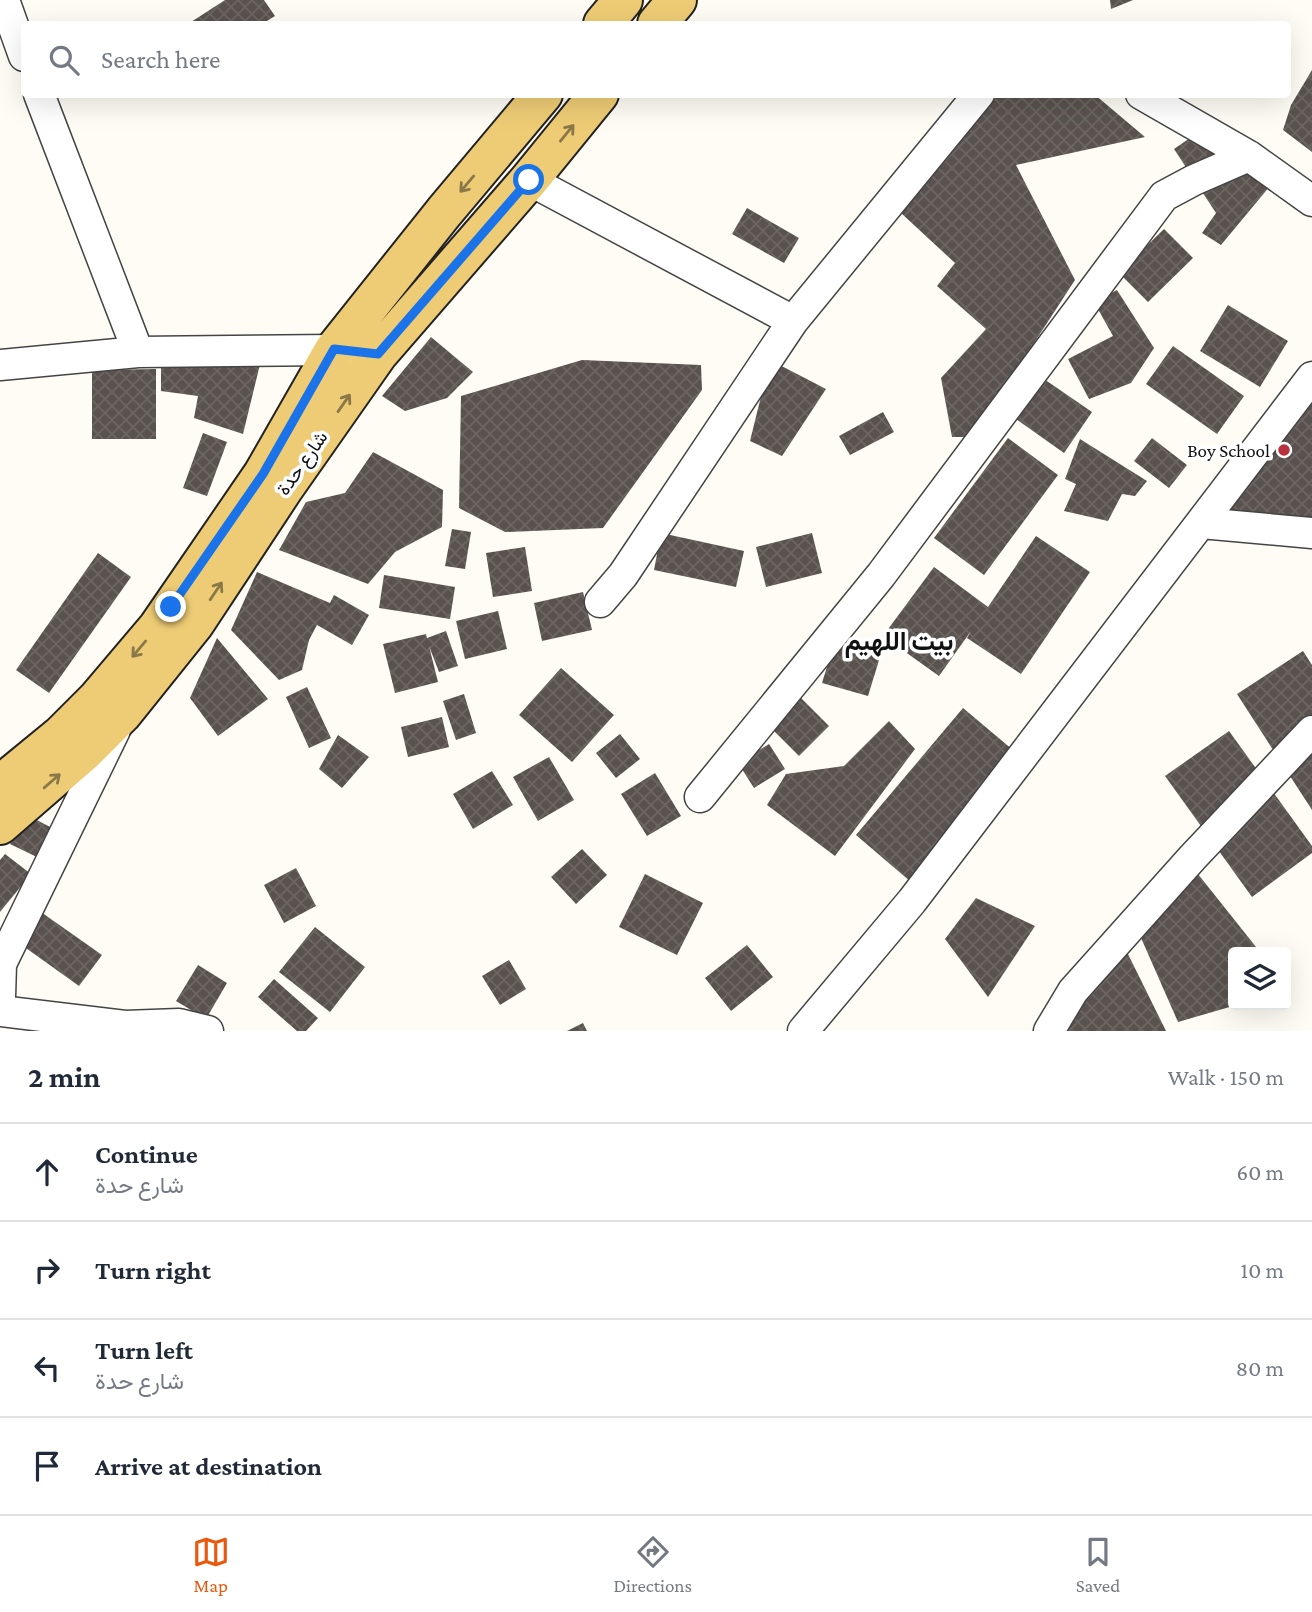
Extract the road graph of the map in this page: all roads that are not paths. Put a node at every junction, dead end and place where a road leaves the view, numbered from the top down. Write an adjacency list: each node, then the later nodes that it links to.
1 (4, 0): 6 (street)
2 (623, 0): 4 (main road)
3 (677, 0): 5 (main road)
4 (606, 21)
5 (660, 21)
6 (21, 47)
7 (41, 98): 18 (street)
8 (540, 98): 12 (main road, شارع حدة)
9 (596, 98): 14 (main road, شارع حدة, one-way to 9)
10 (976, 98): 16 (street)
11 (1148, 98): 13 (street)
12 (495, 152): 14 (main road); 17 (main road, شارع حدة, one-way to 17)
13 (1249, 156): 15 (street); 30 (street)
14 (529, 180): 16 (street); 19 (main road, شارع حدة)
15 (1312, 201)
16 (793, 321): 24 (street)
17 (334, 349): 18 (street); 19 (street); 25 (main road, شارع حدة)
18 (138, 352): 20 (street)
19 (378, 354): 25 (main road, شارع حدة, one-way to 19)
20 (0, 365)
21 (1312, 377): 22 (street)
22 (1202, 523): 23 (street); 36 (street)
23 (1312, 533)
24 (600, 602)
25 (183, 615): 26 (main road, شارع حدة); 28 (main road, شارع حدة, one-way to 28)
26 (122, 715): 28 (main road, شارع حدة); 32 (street)
27 (1312, 731): 37 (street)
28 (73, 744): 29 (main road, شارع حدة); 31 (main road, شارع حدة, one-way to 28)
29 (0, 785)
30 (700, 797)
31 (0, 825)
32 (0, 997)
33 (0, 1013): 34 (street); 35 (street)
34 (3, 1031)
35 (208, 1031)
36 (803, 1031)
37 (1048, 1031)

